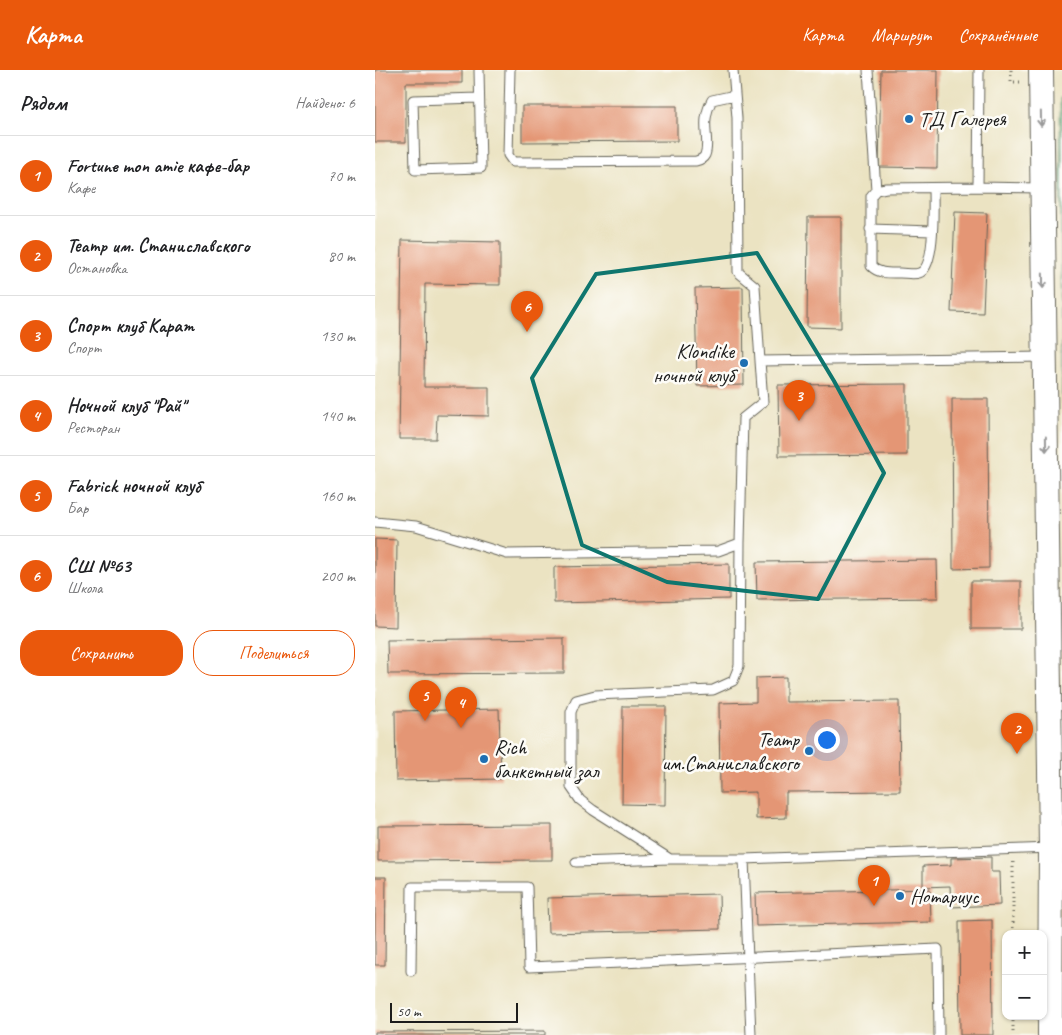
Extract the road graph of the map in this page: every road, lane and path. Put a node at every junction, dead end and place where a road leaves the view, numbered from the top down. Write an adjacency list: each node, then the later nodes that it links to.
1 (479, 70): 8 (lane)
2 (510, 70): 7 (lane)
3 (733, 70): 7 (lane)
4 (867, 70): 12 (lane)
5 (979, 70): 10 (lane)
6 (1041, 70): 11 (main road, one-way to 11)
7 (735, 95): 16 (lane)
8 (479, 98): 8 (lane)
9 (933, 188): 10 (lane); 12 (lane); 14 (lane)
10 (978, 188): 11 (lane)
11 (1042, 188): 15 (main road, one-way to 15)
12 (876, 190): 13 (lane)
13 (870, 229): 14 (lane); 14 (lane)
14 (932, 231)
15 (1045, 357): 16 (lane); 19 (main road, one-way to 19)
16 (760, 361): 18 (lane)
17 (375, 522): 18 (lane)
18 (741, 543): 22 (lane)
19 (1055, 658): 20 (main road)
20 (1056, 849): 21 (lane); 32 (main road)
21 (1013, 850): 23 (lane); 25 (path)
22 (670, 858): 23 (lane); 24 (lane)
23 (745, 859): 26 (lane)
24 (576, 862)
25 (1013, 930)
26 (747, 956): 27 (lane); 29 (lane); 30 (lane)
27 (411, 971)
28 (1013, 1020): 31 (path)
29 (751, 1035)
30 (939, 1035)
31 (1013, 1035)
32 (1050, 1035)

